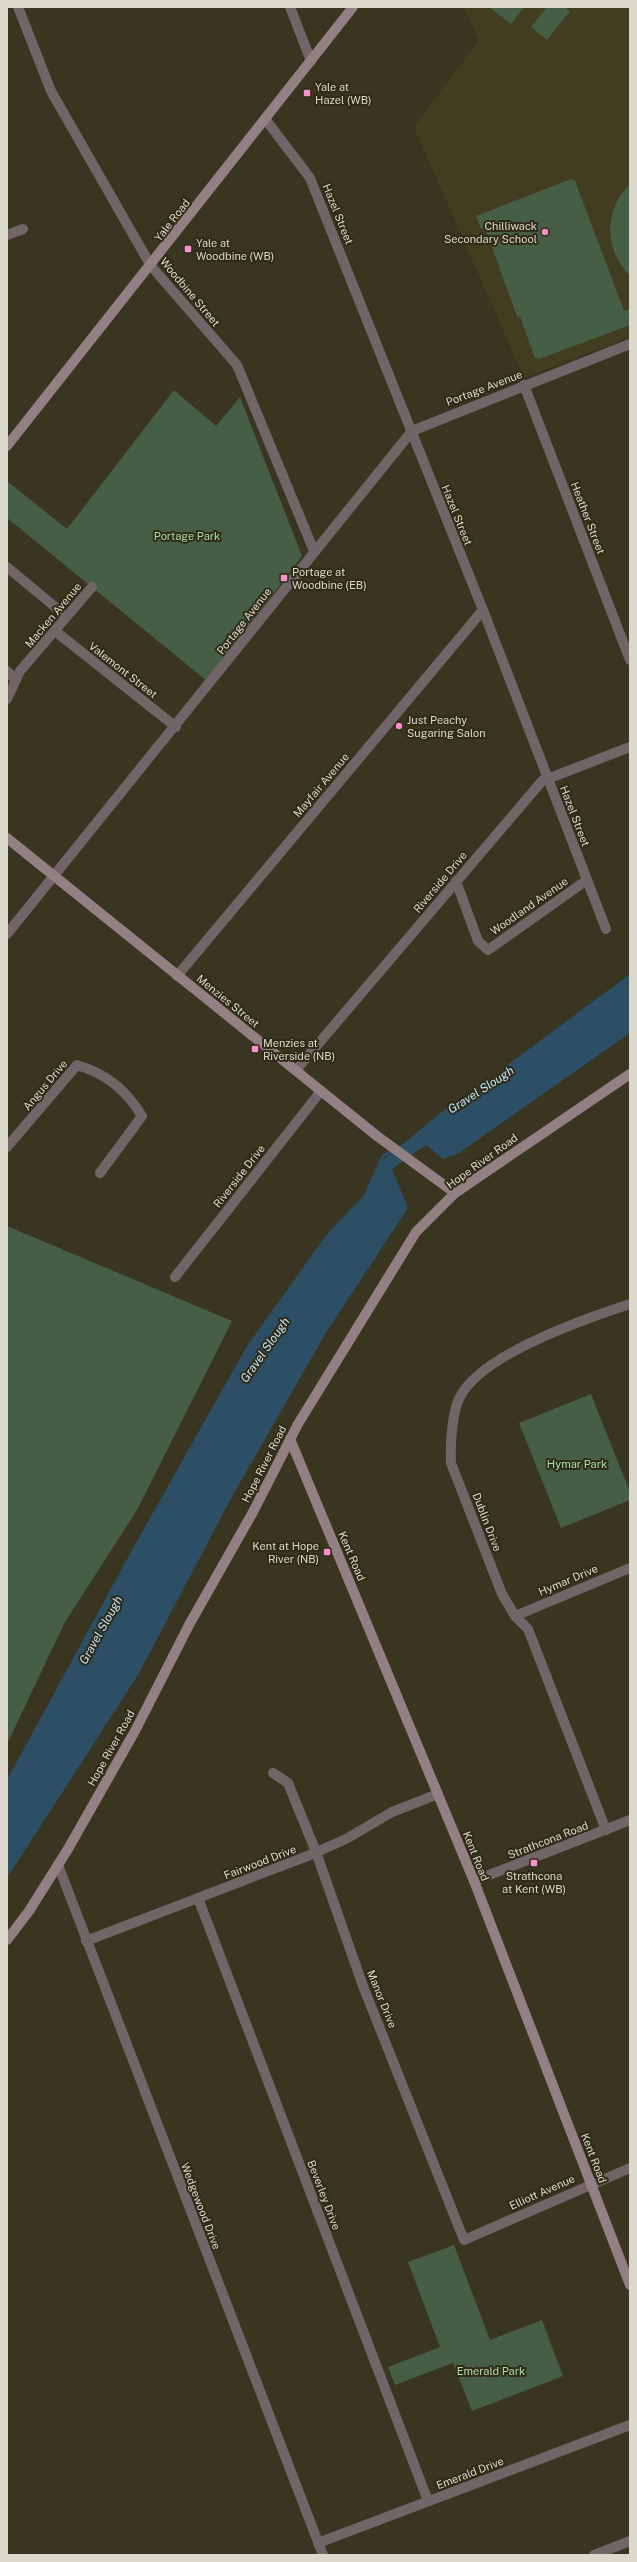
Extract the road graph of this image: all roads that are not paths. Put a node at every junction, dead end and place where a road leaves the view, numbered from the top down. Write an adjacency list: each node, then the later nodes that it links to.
1 (18, 7): 8 (street, Woodbine Street)
2 (290, 7): 4 (street)
3 (353, 7): 4 (street, Yale Road)
4 (311, 61): 5 (street, Yale Road)
5 (266, 120): 8 (street, Yale Road); 11 (street, Hazel Street)
6 (23, 229): 7 (street)
7 (7, 235)
8 (151, 266): 12 (street, Yale Road); 13 (street, Woodbine Street)
9 (630, 345): 10 (street, Portage Avenue)
10 (524, 385): 11 (street, Portage Avenue); 19 (street, Heather Street)
11 (412, 431): 13 (street, Portage Avenue); 16 (street, Hazel Street)
12 (7, 446)
13 (314, 551): 23 (street, Portage Avenue)
14 (7, 567): 17 (street)
15 (92, 587): 17 (street, Macken Avenue)
16 (483, 610): 25 (street, Hazel Street); 32 (street, Mayfair Avenue)
17 (66, 616): 18 (street, Macken Avenue)
18 (55, 631): 21 (street, Macken Avenue); 23 (street, Valemont Street)
19 (630, 660)
20 (7, 671): 21 (street)
21 (15, 679): 22 (street, Macken Avenue)
22 (7, 699)
23 (176, 727): 27 (street, Portage Avenue)
24 (630, 747): 25 (street, Riverside Drive)
25 (548, 779): 28 (street, Hazel Street); 29 (street, Riverside Drive)
26 (7, 838): 27 (street, Menzies Street)
27 (55, 877): 31 (street, Portage Avenue); 32 (street, Menzies Street)
28 (587, 880): 29 (street, Woodland Avenue); 30 (street, Hazel Street)
29 (456, 882): 33 (street, Riverside Drive)
30 (606, 929)
31 (7, 934)
32 (177, 976): 33 (street, Menzies Street)
33 (296, 1070): 35 (street, Menzies Street)
34 (630, 1074): 38 (street, Hope River Road)
35 (321, 1090): 38 (street, Menzies Street); 39 (street, Riverside Drive)
36 (7, 1147): 37 (street, Angus Drive)
37 (100, 1173)
38 (455, 1193): 41 (street, Hope River Road)
39 (175, 1277)
40 (630, 1304): 43 (street, Dublin Drive)
41 (290, 1439): 45 (street, Kent Road); 49 (street, Hope River Road)
42 (630, 1568): 43 (street, Hymar Drive)
43 (515, 1616): 47 (street, Dublin Drive)
44 (273, 1774): 48 (street, Manor Drive)
45 (438, 1794): 48 (street, Fairwood Drive); 50 (street, Kent Road)
46 (630, 1820): 47 (street, Strathcona Road)
47 (606, 1830): 50 (street, Strathcona Road)
48 (316, 1852): 51 (street, Fairwood Drive); 56 (street, Manor Drive)
49 (58, 1865): 52 (street, Hope River Road); 53 (street, Wedgewood Drive)
50 (474, 1881): 55 (street, Kent Road)
51 (198, 1898): 53 (street, Fairwood Drive); 59 (street, Beverley Drive)
52 (7, 1940)
53 (86, 1941): 61 (street, Wedgewood Drive)
54 (630, 2168): 55 (street, Elliott Avenue)
55 (591, 2183): 56 (street, Elliott Avenue); 57 (street, Kent Road)
56 (464, 2240)
57 (630, 2285)
58 (630, 2425): 59 (street, Emerald Drive)
59 (428, 2501): 61 (street, Emerald Drive)
60 (630, 2541): 63 (street)
61 (318, 2542): 62 (street, Wedgewood Drive)
62 (323, 2555)
63 (594, 2555)

